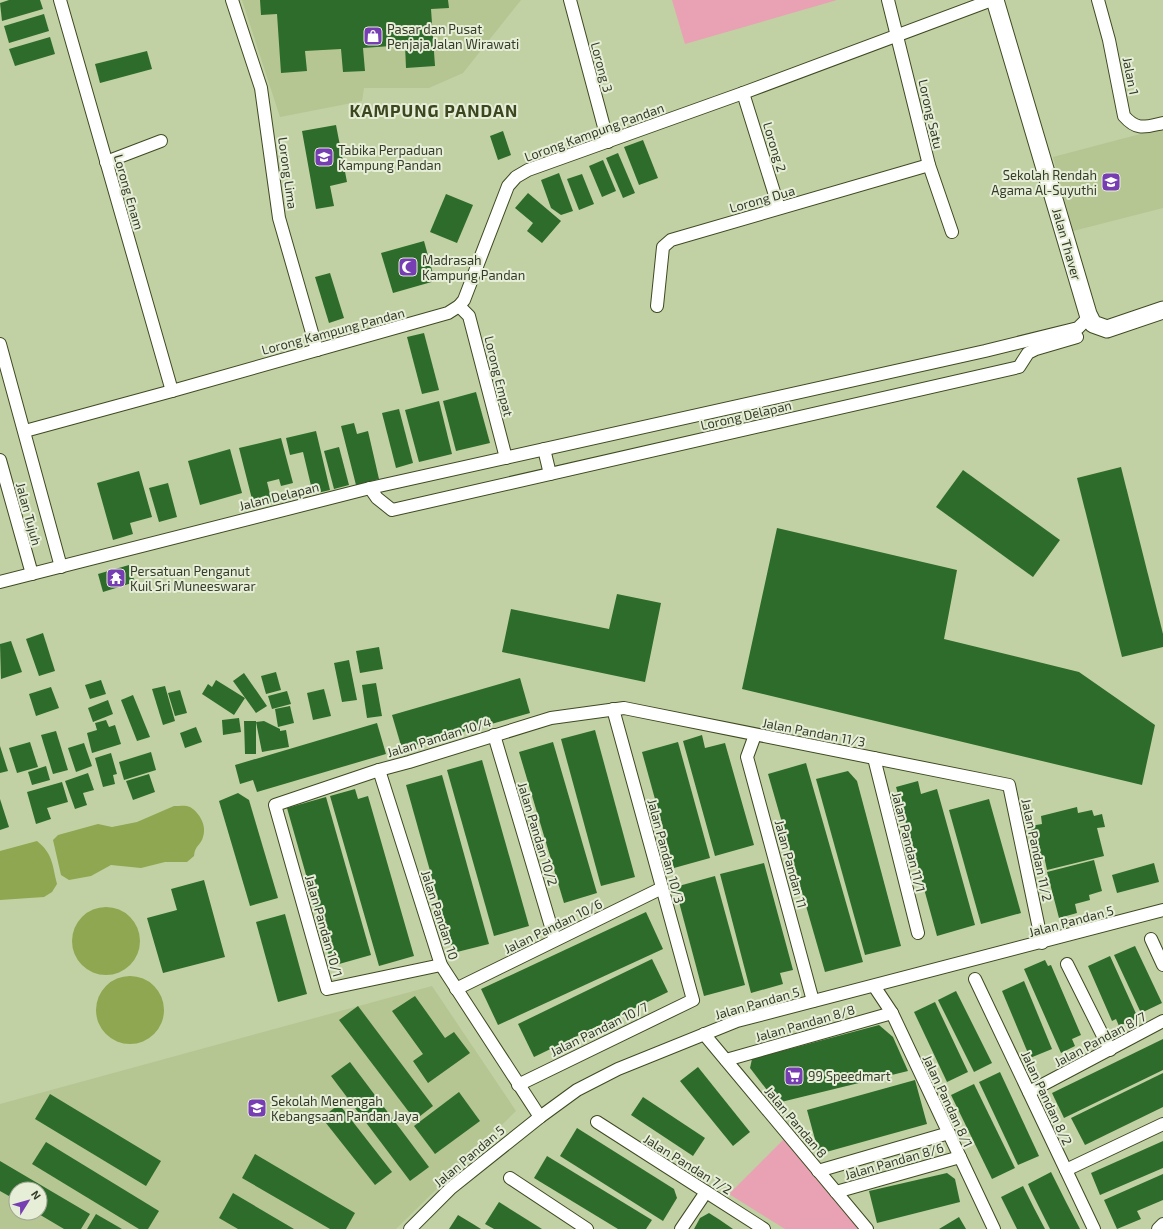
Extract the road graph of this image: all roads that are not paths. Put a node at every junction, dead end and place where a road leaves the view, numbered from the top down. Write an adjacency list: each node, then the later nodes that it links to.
1 (60, 0): 13 (street, Lorong Enam)
2 (232, 0): 22 (street, Lorong Lima)
3 (570, 0): 12 (street, Lorong 3)
4 (888, 0): 8 (street, Lorong Satu)
5 (992, 0): 8 (street, Lorong Kampung Pandan)
6 (996, 0): 20 (street, Jalan Thaver)
7 (1098, 0): 10 (street, Jalan 1)
8 (898, 36): 9 (street, Lorong Kampung Pandan); 14 (street, Lorong Satu)
9 (744, 93): 12 (street, Lorong Kampung Pandan); 15 (street, Lorong 2)
10 (1163, 123)
11 (161, 141): 13 (street)
12 (608, 142): 17 (street, Lorong Kampung Pandan)
13 (106, 162): 23 (street, Lorong Enam)
14 (928, 165): 15 (street, Lorong Dua); 16 (street, Lorong Satu)
15 (779, 208): 18 (street, Lorong Dua)
16 (952, 232)
17 (459, 306): 22 (street, Lorong Kampung Pandan); 26 (street, Lorong Empat)
18 (657, 306)
19 (1163, 310): 20 (street)
20 (1090, 319): 25 (street, Lorong Delapan); 28 (street, Lorong Delapan)
21 (0, 344): 24 (street)
22 (317, 350): 23 (street, Lorong Kampung Pandan)
23 (172, 392): 24 (street, Lorong Kampung Pandan)
24 (25, 431): 30 (street)
25 (544, 449): 26 (street, Lorong Delapan); 28 (street)
26 (506, 458): 29 (street, Jalan Delapan)
27 (0, 460): 31 (street, Jalan Tujuh)
28 (550, 474): 29 (street, Lorong Delapan)
29 (370, 488): 30 (street, Jalan Delapan)
30 (61, 567): 31 (street, Jalan Delapan)
31 (32, 574): 32 (street, Jalan Delapan)
32 (0, 582)
33 (613, 709): 34 (street, Jalan Pandan 10/4); 35 (street, Jalan Pandan 11/3); 40 (street, Jalan Pandan 10/3)
34 (494, 735): 37 (street, Jalan Pandan 10/4); 44 (street, Jalan Pandan 10/2)
35 (755, 735): 36 (street, Jalan Pandan 11/3); 53 (street, Jalan Pandan 11)
36 (874, 758): 38 (street, Jalan Pandan 11/3); 42 (street, Jalan Pandan 11/1)
37 (379, 770): 39 (street, Jalan Pandan 10/4); 48 (street, Jalan Pandan 10)
38 (1009, 785): 45 (street, Jalan Pandan 11/2)
39 (275, 805): 48 (street, Jalan Pandan 10/1)
40 (662, 888): 44 (street, Jalan Pandan 10/6); 52 (street, Jalan Pandan 10/3)
41 (1163, 910): 45 (street, Jalan Pandan 5)
42 (918, 933)
43 (1151, 939): 47 (street)
44 (555, 940): 51 (street, Jalan Pandan 10/6)
45 (1042, 943): 50 (street, Jalan Pandan 5)
46 (1067, 964): 57 (street)
47 (1163, 965)
48 (441, 966): 51 (street, Jalan Pandan 10)
49 (975, 978): 60 (street, Jalan Pandan 8/2)
50 (874, 986): 53 (street, Jalan Pandan 5); 54 (street, Jalan Pandan 8/1)
51 (456, 989): 59 (street, Jalan Pandan 10)
52 (693, 1000): 59 (street, Jalan Pandan 10/7)
53 (813, 1001): 56 (street, Jalan Pandan 5)
54 (892, 1013): 58 (street, Jalan Pandan 8/8); 64 (street, Jalan Pandan 8/1)
55 (1163, 1021): 57 (street, Jalan Pandan 8/7)
56 (704, 1034): 58 (street, Jalan Pandan 8); 61 (street, Jalan Pandan 5)
57 (1110, 1050): 60 (street, Jalan Pandan 8/7)
58 (726, 1060): 67 (street, Jalan Pandan 8)
59 (518, 1084): 61 (street, Jalan Pandan 10)
60 (1029, 1092): 66 (street, Jalan Pandan 8/2)
61 (540, 1117): 72 (street, Jalan Pandan 5)
62 (597, 1122): 69 (street, Jalan Pandan 7/2)
63 (1163, 1124): 66 (street)
64 (949, 1134): 65 (street, Jalan Pandan 8/1); 67 (street, Jalan Pandan 8/6)
65 (960, 1157): 70 (street, Jalan Pandan 8/6); 77 (street, Jalan Pandan 8/1)
66 (1066, 1170): 78 (street, Jalan Pandan 8/2)
67 (818, 1171): 70 (street, Jalan Pandan 8)
68 (510, 1178): 73 (street)
69 (706, 1192): 74 (street); 75 (street, Jalan Pandan 7/2)
70 (836, 1192): 76 (street, Jalan Pandan 8)
71 (1163, 1224): 79 (street)
72 (410, 1229)
73 (587, 1229)
74 (681, 1229)
75 (764, 1229)
76 (866, 1229)
77 (994, 1229)
78 (1094, 1229)
79 (1158, 1229)

